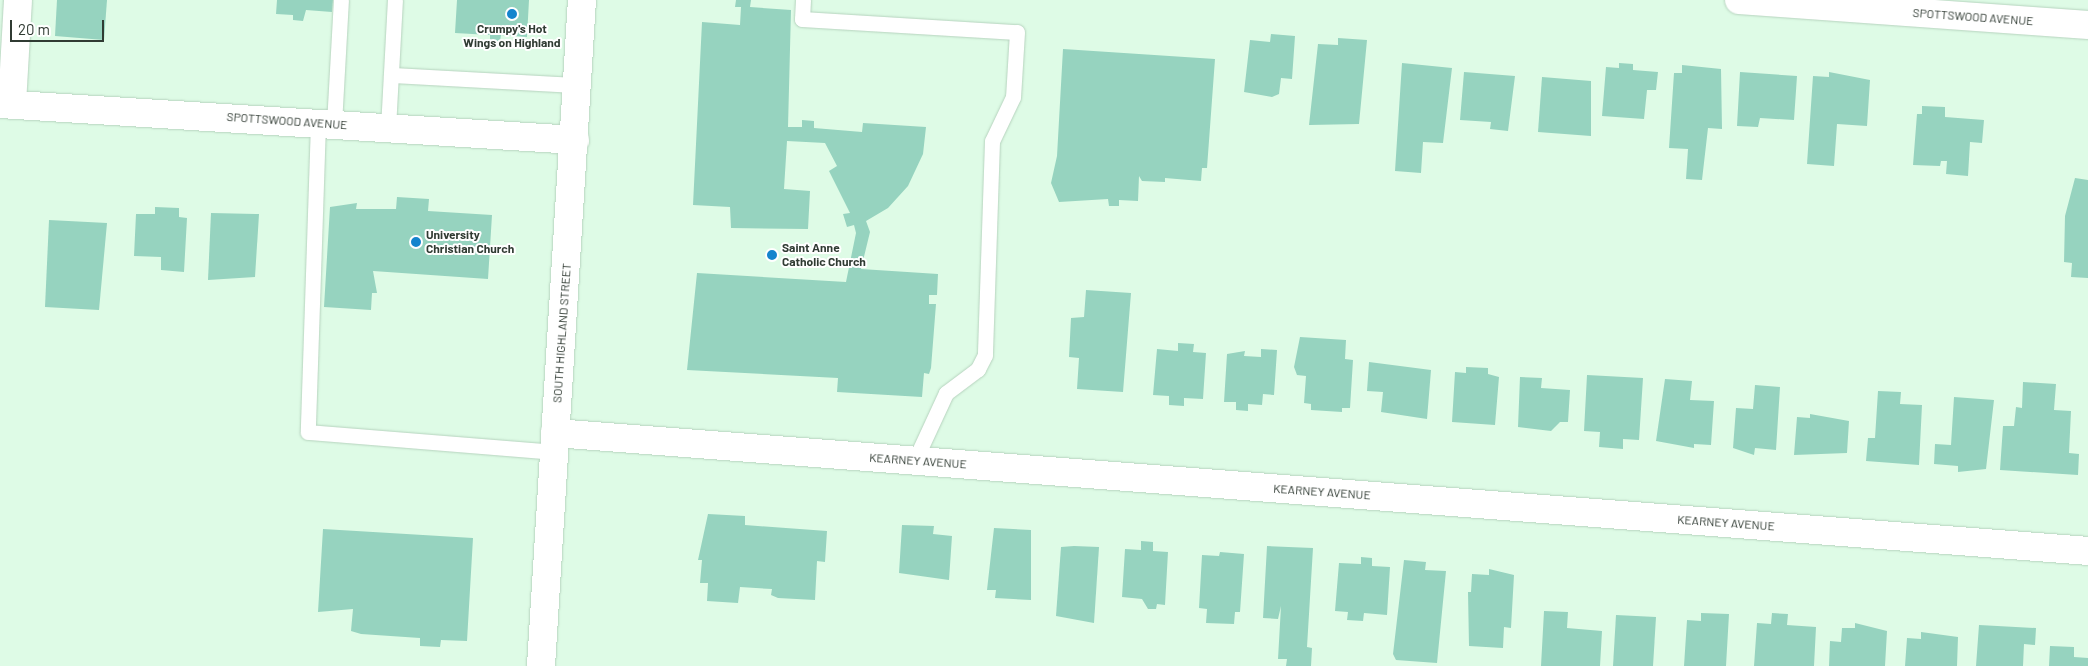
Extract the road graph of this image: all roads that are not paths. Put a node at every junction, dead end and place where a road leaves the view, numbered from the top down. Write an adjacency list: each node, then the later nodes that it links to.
1 (18, 0): 11 (street)
2 (341, 0): 12 (lane)
3 (395, 0): 9 (lane)
4 (582, 0): 10 (street, SOUTH HIGHLAND STREET)
5 (804, 0): 16 (lane)
6 (1739, 0): 7 (street, SPOTTSWOOD AVENUE)
7 (1884, 5): 8 (street, SPOTTSWOOD AVENUE)
8 (2088, 25)
9 (391, 75): 10 (lane); 13 (lane)
10 (578, 85): 14 (street, SOUTH HIGHLAND STREET)
11 (6, 104): 12 (street, SPOTTSWOOD AVENUE)
12 (326, 124): 13 (street, SPOTTSWOOD AVENUE); 15 (lane)
13 (388, 128): 14 (street, SPOTTSWOOD AVENUE)
14 (575, 140): 15 (street, SOUTH HIGHLAND STREET)
15 (555, 442): 16 (street, KEARNEY AVENUE); 18 (street, SOUTH HIGHLAND STREET)
16 (915, 460): 17 (street, KEARNEY AVENUE)
17 (2088, 551)
18 (542, 666)

